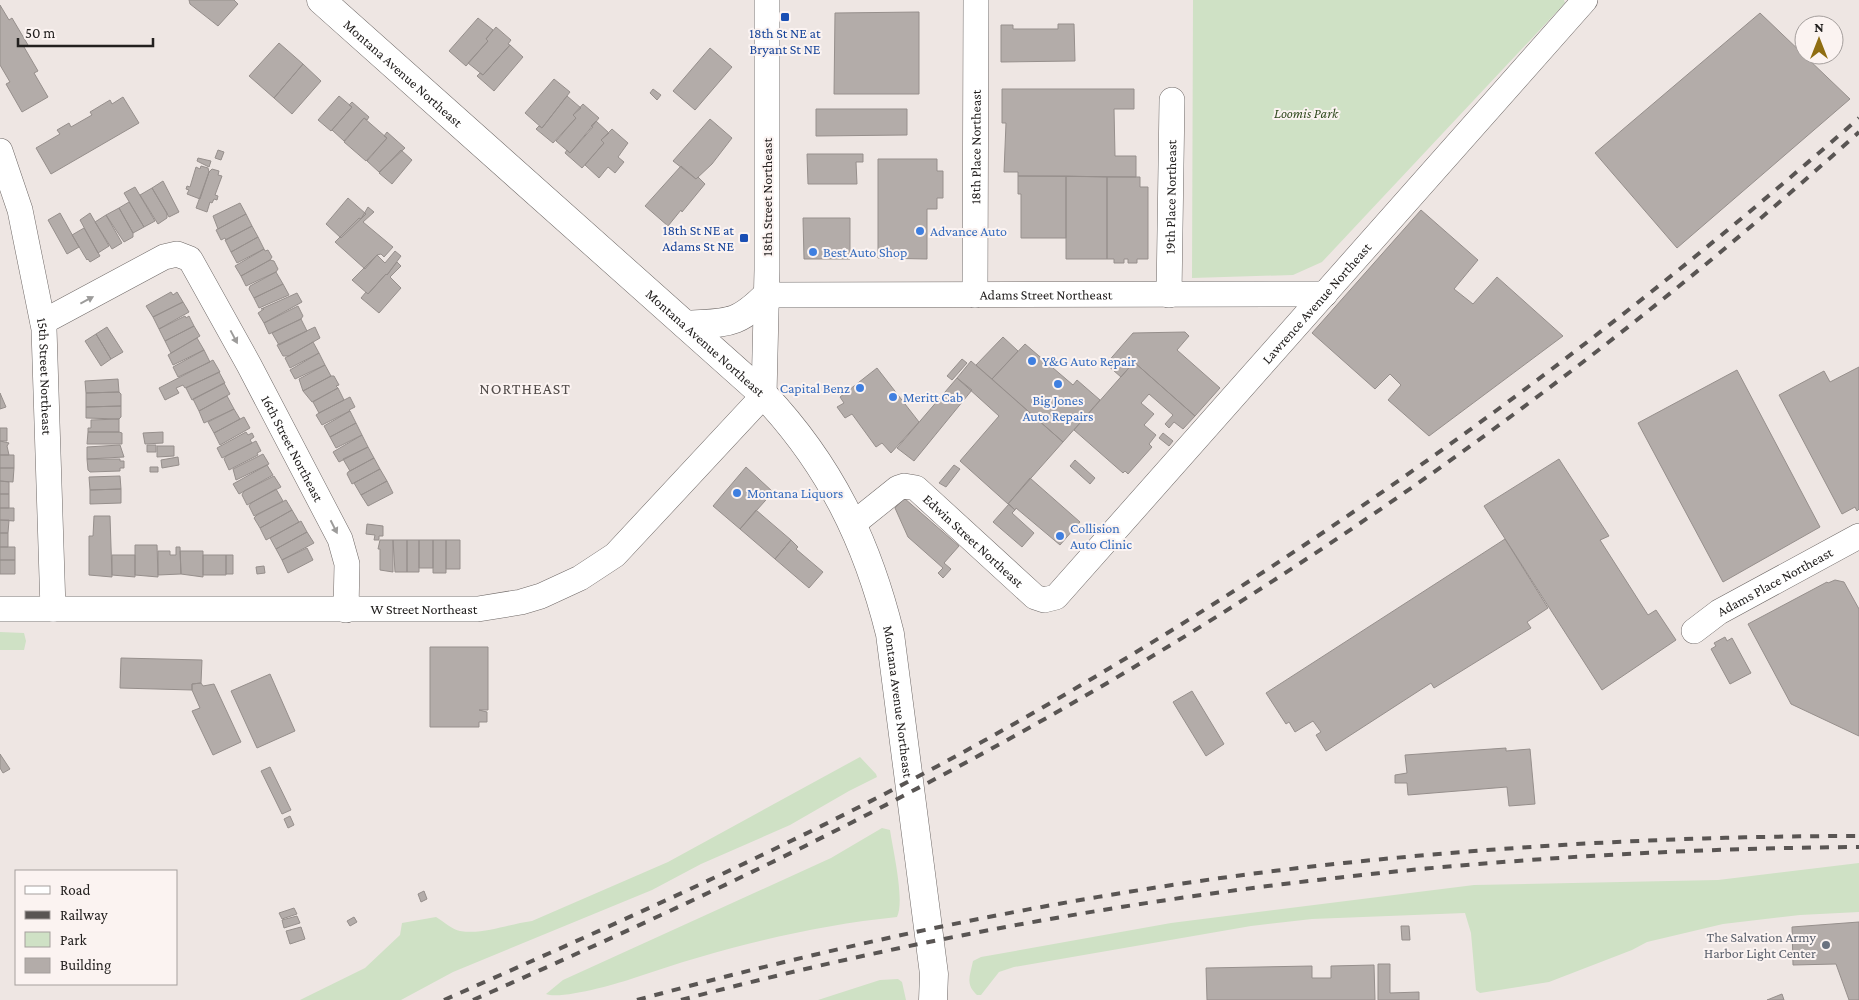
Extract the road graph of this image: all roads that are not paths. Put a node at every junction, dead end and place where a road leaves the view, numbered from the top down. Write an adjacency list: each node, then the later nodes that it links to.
1 (767, 0): 9 (street, 18th Street Northeast)
2 (976, 0): 7 (street, 18th Place Northeast)
3 (1585, 0): 8 (street, Lawrence Avenue Northeast)
4 (330, 3): 12 (main road, Montana Avenue Northeast)
5 (1172, 100): 10 (street, 19th Place Northeast)
6 (0, 151): 11 (street, 15th Street Northeast)
7 (975, 294): 9 (street, Adams Street Northeast); 10 (street, Adams Street Northeast)
8 (1325, 294): 10 (street, Adams Street Northeast); 16 (street, Lawrence Avenue Northeast)
9 (767, 295): 12 (main road); 13 (street, 18th Street Northeast)
10 (1169, 295)
11 (43, 322): 18 (street, 15th Street Northeast); 19 (street, 16th Street Northeast, one-way to 19)
12 (686, 325): 13 (main road, Montana Avenue Northeast)
13 (764, 395): 14 (main road, Montana Avenue Northeast); 19 (street, W Street Northeast)
14 (854, 524): 16 (street, Edwin Street Northeast); 21 (main road, Montana Avenue Northeast)
15 (1859, 536): 20 (street, Adams Place Northeast)
16 (1044, 600)
17 (0, 608): 18 (street, W Street Northeast)
18 (53, 608): 19 (street, W Street Northeast)
19 (346, 610)
20 (1694, 631)
21 (934, 987): 22 (main road, Montana Avenue Northeast)
22 (944, 1000)

